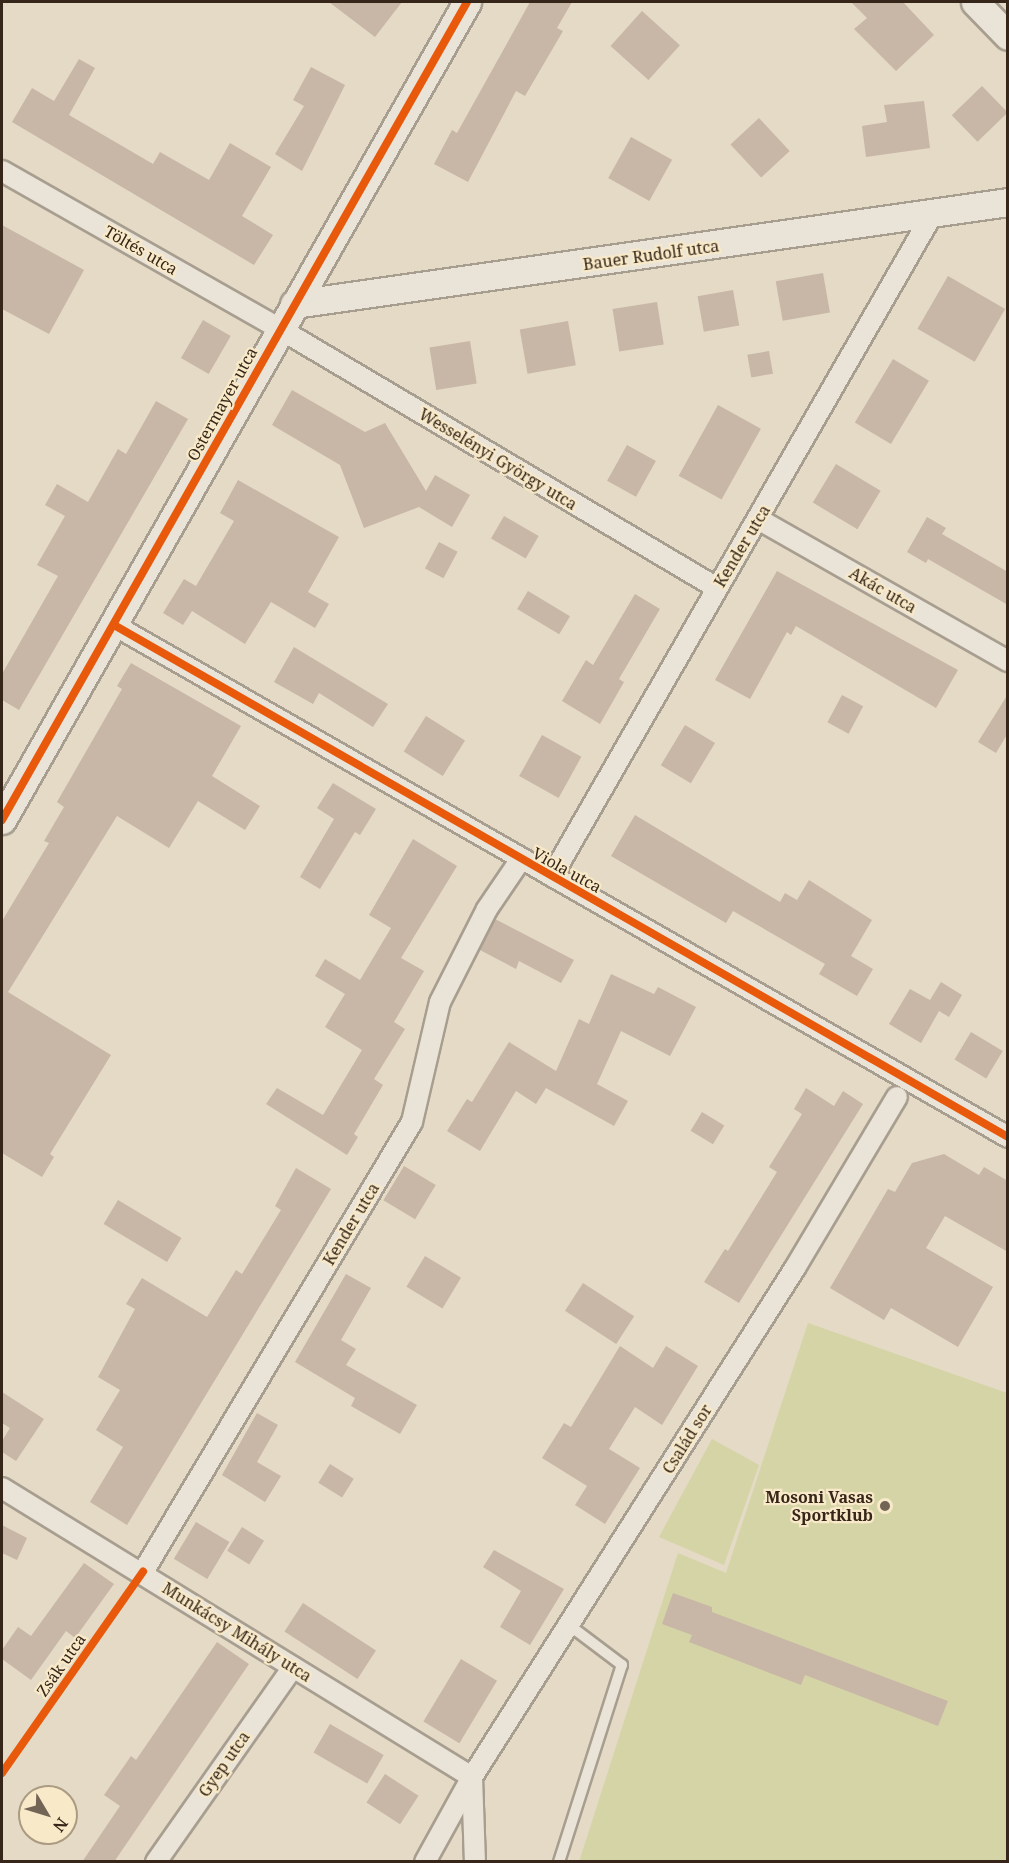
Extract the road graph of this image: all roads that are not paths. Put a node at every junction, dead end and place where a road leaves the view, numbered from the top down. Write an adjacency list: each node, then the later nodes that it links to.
1 (975, 2): 3 (street)
2 (463, 3): 7 (street, Ostermayer utca)
3 (1008, 36)
4 (2, 171): 8 (street, Töltés utca)
5 (1008, 202): 6 (street, Bauer Rudolf utca)
6 (932, 215): 7 (street, Bauer Rudolf utca); 9 (street, Kender utca)
7 (294, 304): 8 (street, Ostermayer utca)
8 (280, 329): 10 (street, Wesselényi György utca); 11 (street, Ostermayer utca)
9 (758, 519): 10 (street, Kender utca); 12 (street, Akác utca)
10 (717, 588): 15 (street, Kender utca)
11 (114, 625): 13 (street, Ostermayer utca); 14 (street, Viola utca)
12 (1008, 661)
13 (2, 820)
14 (521, 860): 15 (street, Viola utca); 19 (street, Kender utca)
15 (552, 876): 17 (street, Viola utca)
16 (897, 1097): 20 (street, Család sor)
17 (1008, 1137)
18 (2, 1488): 19 (street, Munkácsy Mihály utca)
19 (143, 1572): 21 (street, Munkácsy Mihály utca)
20 (569, 1625): 22 (street, Család sor); 26 (lane)
21 (293, 1667): 22 (street, Munkácsy Mihály utca); 23 (street, Gyep utca)
22 (472, 1777): 24 (street, Család sor); 25 (street)
23 (156, 1862)
24 (425, 1862)
25 (475, 1862)
26 (559, 1862)

